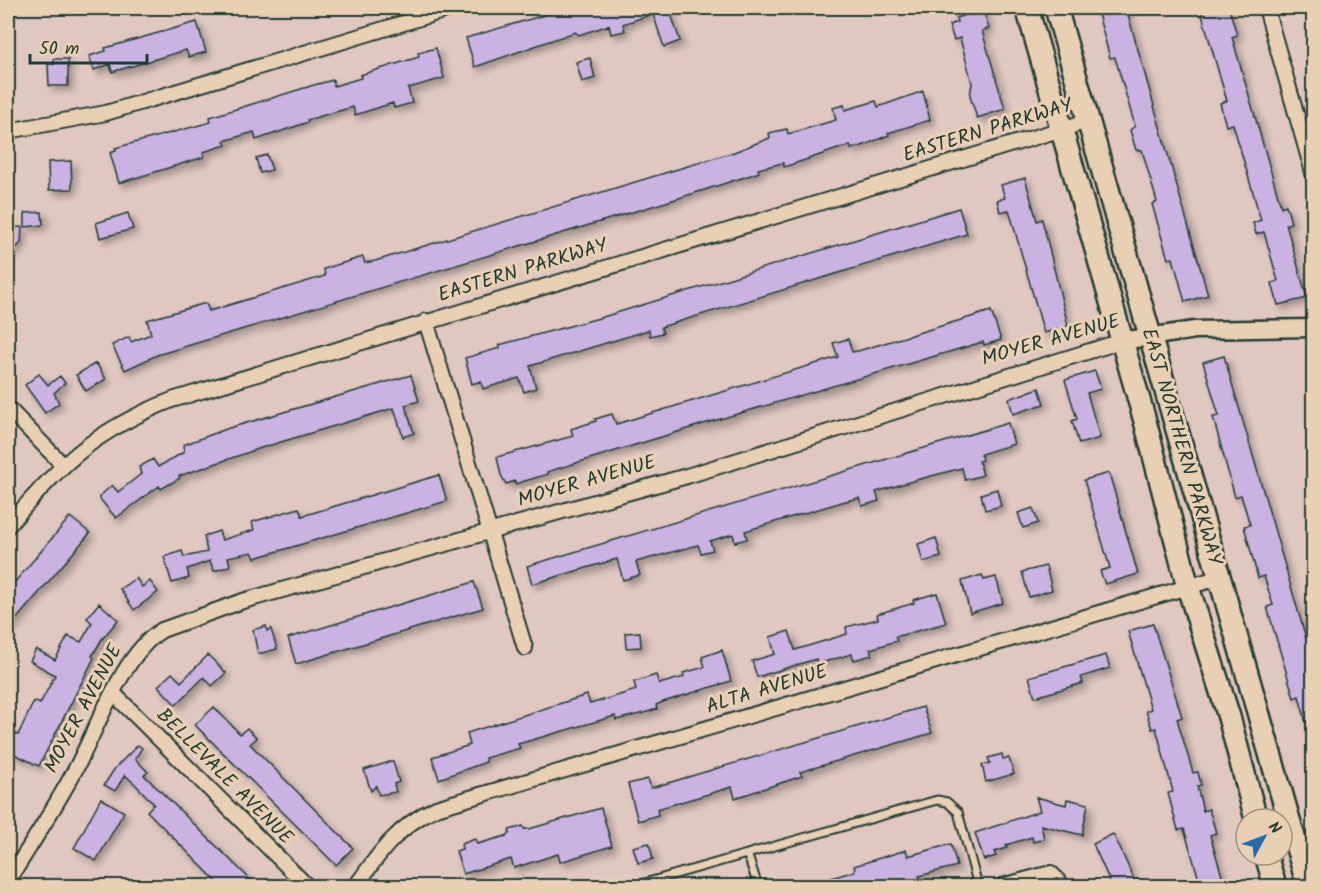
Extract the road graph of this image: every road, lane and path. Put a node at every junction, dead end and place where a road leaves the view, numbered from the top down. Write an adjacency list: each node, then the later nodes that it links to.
1 (453, 8): 5 (street)
2 (1028, 8): 7 (main road, EAST NORTHERN PARKWAY)
3 (1056, 8): 6 (main road, EAST NORTHERN PARKWAY)
4 (1266, 8): 9 (street)
5 (406, 14): 8 (street)
6 (1088, 121): 7 (street, EASTERN PARKWAY); 12 (main road, EAST NORTHERN PARKWAY)
7 (1062, 128): 10 (street, EASTERN PARKWAY); 13 (main road, EAST NORTHERN PARKWAY)
8 (8, 131)
9 (1314, 176)
10 (426, 321): 15 (street, EASTERN PARKWAY); 17 (street)
11 (1314, 328): 12 (street, MOYER AVENUE)
12 (1150, 336): 13 (street, MOYER AVENUE); 18 (main road, EAST NORTHERN PARKWAY)
13 (1122, 340): 17 (street, MOYER AVENUE); 19 (main road, EAST NORTHERN PARKWAY)
14 (8, 408): 15 (street)
15 (62, 464): 16 (street, EASTERN PARKWAY)
16 (8, 526)
17 (489, 531): 20 (street); 21 (street, MOYER AVENUE)
18 (1218, 578): 19 (street, ALTA AVENUE); 34 (main road, EAST NORTHERN PARKWAY)
19 (1188, 587): 22 (main road, EAST NORTHERN PARKWAY); 28 (street, ALTA AVENUE)
20 (525, 648)
21 (114, 694): 25 (street, MOYER AVENUE); 27 (street, BELLEVALE AVENUE)
22 (1253, 807)
23 (748, 856): 29 (lane); 30 (lane); 31 (lane)
24 (1269, 867): 33 (main road)
25 (8, 881)
26 (1059, 881): 32 (street)
27 (307, 886)
28 (357, 886)
29 (634, 886)
30 (758, 886)
31 (978, 886)
32 (1002, 886)
33 (1275, 886)
34 (1308, 886)

